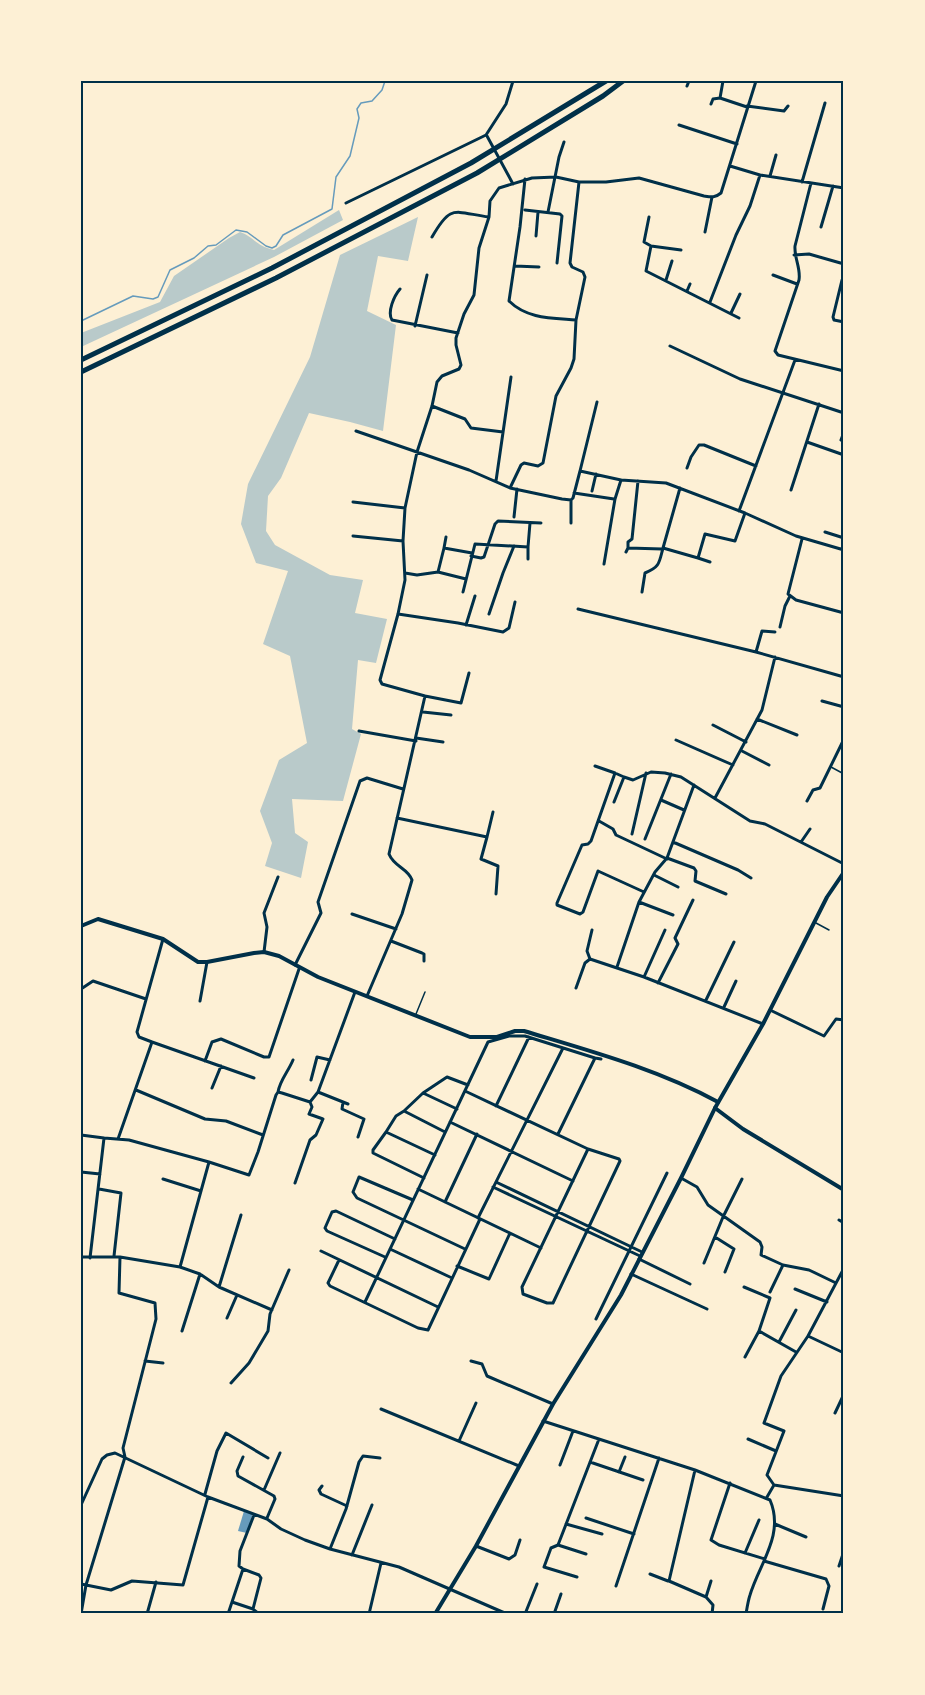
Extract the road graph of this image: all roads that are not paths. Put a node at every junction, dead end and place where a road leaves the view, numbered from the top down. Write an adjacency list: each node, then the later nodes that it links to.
1 (513, 81): 12 (street)
2 (606, 81): 63 (highway)
3 (623, 81): 65 (highway)
4 (723, 81): 6 (street)
5 (756, 81): 9 (street)
6 (720, 98): 8 (street); 9 (street)
7 (825, 103): 22 (street)
8 (711, 104)
9 (747, 106): 10 (street); 14 (street)
10 (788, 106)
11 (679, 124): 14 (street)
12 (487, 136): 24 (street); 28 (street)
13 (564, 142): 19 (street)
14 (737, 144): 16 (street)
15 (776, 155): 18 (street)
16 (730, 166): 17 (street); 27 (street)
17 (760, 175): 18 (street); 55 (street)
18 (770, 176): 22 (street)
19 (556, 177): 20 (street); 21 (street); 31 (street)
20 (525, 179): 24 (street); 44 (street)
21 (579, 182): 27 (street); 58 (street)
22 (802, 182): 23 (street)
23 (812, 183): 25 (street); 40 (street)
24 (513, 184): 32 (street)
25 (833, 186): 26 (street); 34 (street)
26 (844, 188)
27 (712, 197): 35 (street)
28 (346, 203)
29 (525, 210): 30 (street)
30 (538, 212): 31 (street); 36 (street)
31 (548, 212): 42 (street)
32 (489, 217): 37 (street); 61 (street)
33 (649, 217): 38 (street)
34 (821, 227)
35 (705, 232)
36 (536, 236)
37 (432, 237)
38 (651, 246): 39 (street); 48 (street)
39 (681, 250)
40 (794, 255): 43 (street); 51 (street)
41 (672, 261): 48 (street)
42 (557, 263)
43 (844, 264)
44 (514, 266): 45 (street); 58 (street)
45 (539, 267)
46 (427, 275): 60 (street)
47 (773, 275): 51 (street)
48 (666, 280): 53 (street)
49 (842, 280): 59 (street)
50 (690, 284): 53 (street)
51 (797, 284): 64 (street)
52 (400, 288): 60 (street)
53 (687, 291): 55 (street)
54 (740, 294): 56 (street)
55 (710, 302): 56 (street)
56 (731, 313): 57 (street)
57 (739, 318)
58 (576, 320): 87 (street)
59 (844, 322)
60 (415, 326): 61 (street)
61 (458, 333): 71 (street)
62 (670, 346): 68 (street)
63 (81, 360)
64 (795, 360): 66 (street); 68 (street)
65 (81, 372)
66 (844, 372)
67 (511, 377): 74 (street)
68 (783, 394): 70 (street); 80 (street)
69 (597, 402): 82 (street)
70 (819, 404): 72 (street); 77 (street)
71 (432, 406): 74 (street); 78 (street)
72 (844, 413)
73 (356, 431): 78 (street)
74 (503, 432): 84 (street)
75 (844, 432): 76 (street)
76 (841, 440)
77 (807, 442): 79 (street); 90 (street)
78 (417, 452): 84 (street); 96 (street)
79 (844, 455)
80 (756, 466): 81 (street); 97 (street)
81 (687, 468)
82 (580, 471): 83 (street); 92 (street)
83 (596, 474): 85 (street); 91 (street)
84 (496, 480): 87 (street)
85 (621, 480): 86 (street); 93 (street)
86 (638, 481): 88 (street); 113 (street)
87 (510, 488): 89 (street)
88 (680, 488): 97 (street); 113 (street)
89 (517, 489): 94 (street); 99 (street)
90 (791, 490)
91 (592, 491)
92 (574, 493): 93 (street); 94 (street)
93 (615, 499): 119 (street)
94 (571, 500): 102 (street)
95 (353, 502): 96 (street)
96 (405, 508): 107 (street)
97 (739, 511): 98 (street)
98 (745, 513): 106 (street); 116 (street)
99 (514, 517)
100 (530, 523): 101 (street); 109 (street); 111 (street)
101 (541, 523)
102 (571, 524)
103 (825, 532): 108 (street)
104 (353, 536): 107 (street)
105 (446, 537): 112 (street)
106 (802, 539): 114 (street); 126 (street)
107 (403, 541): 121 (street)
108 (844, 541): 114 (street)
109 (488, 544): 110 (street); 115 (street); 115 (street)
110 (514, 546): 111 (street); 131 (street)
111 (528, 547): 117 (street)
112 (444, 548): 115 (street); 120 (street)
113 (663, 548): 116 (street); 124 (street)
114 (843, 550)
115 (471, 555): 122 (street)
116 (698, 558): 118 (street)
117 (528, 559)
118 (710, 562)
119 (604, 564)
120 (438, 572): 121 (street); 122 (street)
121 (405, 573): 130 (street)
122 (465, 579): 123 (street)
123 (463, 592)
124 (642, 592)
125 (475, 596): 132 (street)
126 (790, 596): 129 (street); 133 (street)
127 (515, 602): 132 (street)
128 (578, 609): 135 (street)
129 (844, 613)
130 (398, 614): 132 (street); 139 (street)
131 (489, 614)
132 (466, 625)
133 (780, 627)
134 (775, 632): 135 (street)
135 (756, 652): 136 (street)
136 (775, 657): 138 (street); 144 (street)
137 (469, 673): 139 (street)
138 (844, 677)
139 (425, 696): 142 (street)
140 (822, 701): 141 (street)
141 (844, 707)
142 (423, 712): 143 (street); 149 (street)
143 (451, 715)
144 (757, 719): 147 (street); 152 (street)
145 (713, 724): 152 (street)
146 (359, 731): 149 (street)
147 (797, 735)
148 (844, 739): 157 (street)
149 (416, 740): 151 (street); 164 (street)
150 (676, 740): 154 (street)
151 (443, 742)
152 (746, 742): 153 (street)
153 (742, 751): 154 (street); 155 (street)
154 (733, 765): 165 (street)
155 (769, 765)
156 (595, 766): 158 (street)
157 (830, 766): 161 (lane); 167 (street)
158 (615, 773): 162 (street); 172 (street)
159 (646, 773): 160 (street); 162 (street); 174 (street)
160 (670, 774): 163 (street); 166 (street)
161 (844, 774)
162 (624, 777): 168 (street)
163 (694, 785): 165 (street); 169 (street)
164 (404, 789): 171 (street); 206 (street)
165 (716, 798): 178 (street)
166 (661, 800): 169 (street); 176 (street)
167 (807, 801)
168 (614, 802)
169 (684, 810): 177 (street)
170 (493, 812): 175 (street)
171 (397, 818): 175 (street); 195 (street)
172 (598, 820): 179 (street); 186 (street)
173 (810, 829): 178 (street)
174 (632, 834)
175 (487, 837): 187 (street)
176 (645, 839)
177 (673, 842): 179 (street); 184 (street)
178 (801, 842): 180 (street)
179 (667, 859): 182 (street); 188 (street)
180 (844, 864)
181 (844, 872): 193 (main road)
182 (654, 875): 185 (street); 186 (street)
183 (278, 877): 202 (street)
184 (751, 878)
185 (678, 887)
186 (644, 892): 190 (street)
187 (496, 894)
188 (726, 894)
189 (693, 900): 210 (street)
190 (639, 902): 192 (street); 207 (street)
191 (352, 914): 195 (street)
192 (673, 915)
193 (815, 923): 198 (lane); 220 (main road)
194 (81, 926): 199 (main road)
195 (396, 929): 200 (street)
196 (592, 930): 203 (street)
197 (665, 930): 208 (street)
198 (829, 930)
199 (163, 939): 205 (main road); 216 (street)
200 (391, 941): 204 (street); 215 (street)
201 (734, 942): 218 (street)
202 (264, 952): 205 (main road); 206 (main road)
203 (590, 959): 207 (street); 211 (street)
204 (424, 961)
205 (207, 962): 217 (street)
206 (297, 967): 213 (main road); 231 (street)
207 (617, 967): 208 (street)
208 (644, 977): 210 (street)
209 (736, 981): 219 (street)
210 (658, 983): 218 (street)
211 (576, 988)
212 (81, 989): 216 (street)
213 (355, 991): 215 (main road); 230 (street)
214 (425, 992): 221 (lane)
215 (367, 996): 221 (main road)
216 (146, 999): 225 (street)
217 (200, 1000)
218 (706, 1000): 219 (street)
219 (724, 1007): 223 (street)
220 (770, 1010): 222 (street); 223 (main road)
221 (416, 1015): 244 (main road)
222 (844, 1020)
223 (763, 1024): 244 (main road)
224 (529, 1037): 226 (street); 235 (street); 246 (street)
225 (152, 1042): 231 (street); 237 (street)
226 (563, 1048): 227 (street); 250 (street)
227 (595, 1058): 228 (street); 255 (street)
228 (601, 1059)
229 (293, 1060): 239 (street)
230 (330, 1060): 234 (street); 240 (street)
231 (205, 1061): 232 (street)
232 (221, 1066): 233 (street); 236 (street)
233 (254, 1078)
234 (311, 1080)
235 (468, 1085): 238 (street); 241 (street)
236 (212, 1088)
237 (136, 1090): 257 (street); 260 (street)
238 (465, 1091): 246 (street); 248 (street)
239 (278, 1092): 242 (street); 257 (street)
240 (318, 1092): 242 (street); 243 (street)
241 (423, 1093): 248 (street); 249 (street)
242 (310, 1102): 274 (street)
243 (343, 1102): 245 (street); 258 (street)
244 (718, 1102): 247 (main road)
245 (348, 1104)
246 (496, 1106): 250 (street)
247 (715, 1108): 269 (main road); 278 (main road)
248 (457, 1109): 251 (street)
249 (404, 1111): 252 (street); 253 (street)
250 (526, 1120): 255 (street); 262 (street)
251 (450, 1122): 253 (street); 254 (street)
252 (386, 1132): 263 (street); 268 (street)
253 (445, 1132): 263 (street)
254 (477, 1134): 262 (street); 281 (street)
255 (558, 1134): 261 (street)
256 (81, 1135): 259 (street)
257 (264, 1135): 264 (street)
258 (358, 1137)
259 (104, 1138): 260 (street); 267 (street)
260 (118, 1139): 264 (street)
261 (588, 1149): 272 (street); 290 (street)
262 (511, 1151): 272 (street); 273 (street)
263 (435, 1155): 268 (street)
264 (209, 1162): 279 (street)
265 (81, 1172): 267 (street)
266 (667, 1173): 295 (street)
267 (99, 1174): 276 (street)
268 (424, 1178): 277 (street)
269 (681, 1178): 285 (street); 301 (main road)
270 (163, 1179): 279 (street)
271 (742, 1179): 285 (street)
272 (573, 1181): 282 (street)
273 (496, 1182): 275 (street); 282 (street)
274 (296, 1183)
275 (494, 1187): 284 (street); 286 (street)
276 (99, 1189): 303 (street); 305 (street)
277 (418, 1189): 280 (street); 281 (street)
278 (844, 1190)
279 (201, 1191): 311 (street)
280 (413, 1200): 287 (street); 287 (street)
281 (445, 1202): 286 (street)
282 (559, 1212): 284 (street); 290 (street)
283 (241, 1215): 321 (street)
284 (556, 1217): 291 (street); 296 (street)
285 (723, 1217): 293 (street); 309 (street)
286 (479, 1218): 292 (street); 298 (street)
287 (404, 1220): 294 (street); 298 (street)
288 (839, 1220): 289 (street)
289 (844, 1223)
290 (590, 1227): 291 (street); 295 (street)
291 (588, 1232): 296 (street); 299 (street)
292 (510, 1233): 296 (street); 310 (street)
293 (715, 1236): 308 (street); 314 (street)
294 (395, 1239): 297 (street); 306 (street)
295 (630, 1246): 299 (street); 301 (street)
296 (542, 1248)
297 (390, 1249): 306 (street); 318 (street)
298 (465, 1249): 310 (street)
299 (628, 1250): 301 (street); 333 (street)
300 (321, 1251): 307 (street)
301 (640, 1256): 316 (main road); 320 (street)
302 (81, 1257): 305 (street)
303 (114, 1257): 304 (street); 305 (street)
304 (120, 1257): 311 (street); 341 (street)
305 (90, 1258)
306 (386, 1258): 317 (street)
307 (339, 1260): 317 (street); 326 (street)
308 (704, 1263)
309 (783, 1265): 319 (street); 324 (street)
310 (457, 1266): 318 (street)
311 (180, 1267): 315 (street)
312 (844, 1268): 319 (street)
313 (289, 1270): 330 (street)
314 (725, 1272)
315 (200, 1274): 321 (street); 334 (street)
316 (631, 1274): 329 (street); 347 (main road)
317 (376, 1277): 326 (street); 328 (street)
318 (452, 1278): 328 (street)
319 (836, 1283): 327 (street)
320 (690, 1284)
321 (219, 1287): 325 (street)
322 (744, 1287): 335 (street)
323 (795, 1289): 327 (street)
324 (770, 1292)
325 (237, 1295): 330 (street); 332 (street)
326 (365, 1302): 328 (street)
327 (827, 1302): 336 (street)
328 (438, 1307)
329 (707, 1309)
330 (272, 1310): 344 (street)
331 (796, 1310): 337 (street)
332 (227, 1318)
333 (596, 1319)
334 (182, 1331)
335 (759, 1331): 337 (street); 340 (street)
336 (808, 1336): 338 (street); 339 (street)
337 (779, 1342): 338 (street)
338 (796, 1352): 355 (street)
339 (844, 1353)
340 (745, 1357)
341 (145, 1361): 343 (street); 357 (street)
342 (471, 1361): 347 (street)
343 (163, 1363)
344 (231, 1383)
345 (844, 1394): 349 (street)
346 (476, 1403): 354 (street)
347 (553, 1404): 350 (main road)
348 (381, 1409): 354 (street)
349 (834, 1413)
350 (543, 1421): 351 (street); 365 (main road)
351 (573, 1431): 352 (street); 364 (street)
352 (599, 1438): 362 (street); 363 (street)
353 (748, 1439): 355 (street)
354 (459, 1441): 365 (street)
355 (776, 1451): 370 (street)
356 (280, 1453): 372 (street)
357 (124, 1457): 373 (street); 377 (street); 407 (street)
358 (243, 1457): 372 (street)
359 (625, 1457): 367 (street)
360 (268, 1458): 373 (street)
361 (380, 1458): 378 (street)
362 (659, 1458): 366 (street); 386 (street)
363 (590, 1462): 367 (street); 383 (street)
364 (561, 1465)
365 (519, 1466): 390 (main road)
366 (695, 1470): 369 (street); 402 (street)
367 (619, 1472): 368 (street)
368 (643, 1480)
369 (730, 1483): 375 (street); 393 (street)
370 (774, 1485): 374 (street); 375 (street)
371 (322, 1486): 378 (street)
372 (264, 1490): 381 (street)
373 (206, 1496): 379 (street); 404 (street)
374 (844, 1496)
375 (767, 1498): 384 (street)
376 (372, 1504): 395 (street)
377 (81, 1505)
378 (347, 1506): 391 (street)
379 (255, 1515): 381 (street); 399 (street)
380 (586, 1518): 386 (street)
381 (267, 1519): 391 (street)
382 (759, 1520): 393 (street)
383 (566, 1524): 385 (street); 389 (street)
384 (775, 1524): 387 (street); 396 (street)
385 (602, 1534)
386 (634, 1534): 408 (street)
387 (806, 1537)
388 (520, 1540): 390 (street)
389 (558, 1545): 394 (street); 401 (street)
390 (476, 1546): 409 (main road)
391 (330, 1549): 395 (street)
392 (844, 1551): 398 (street)
393 (745, 1553): 396 (street)
394 (586, 1554)
395 (352, 1555): 397 (street)
396 (765, 1560): 414 (street); 425 (street)
397 (381, 1563): 409 (street); 419 (street)
398 (840, 1566)
399 (243, 1569): 412 (street); 413 (street)
400 (650, 1574): 402 (street)
401 (577, 1577)
402 (669, 1581): 411 (street)
403 (711, 1581): 411 (street)
404 (156, 1582): 407 (street); 416 (street)
405 (81, 1584): 407 (street)
406 (537, 1584): 422 (street)
407 (86, 1585): 415 (street)
408 (616, 1586)
409 (450, 1588): 420 (main road); 421 (street)
410 (561, 1594): 423 (street)
411 (706, 1598): 424 (street)
412 (232, 1602): 413 (street); 417 (street)
413 (253, 1609): 418 (street)
414 (823, 1609)
415 (81, 1614)
416 (147, 1614)
417 (228, 1614)
418 (259, 1614)
419 (369, 1614)
420 (435, 1614)
421 (507, 1614)
422 (525, 1614)
423 (554, 1614)
424 (712, 1614)
425 (746, 1614)

